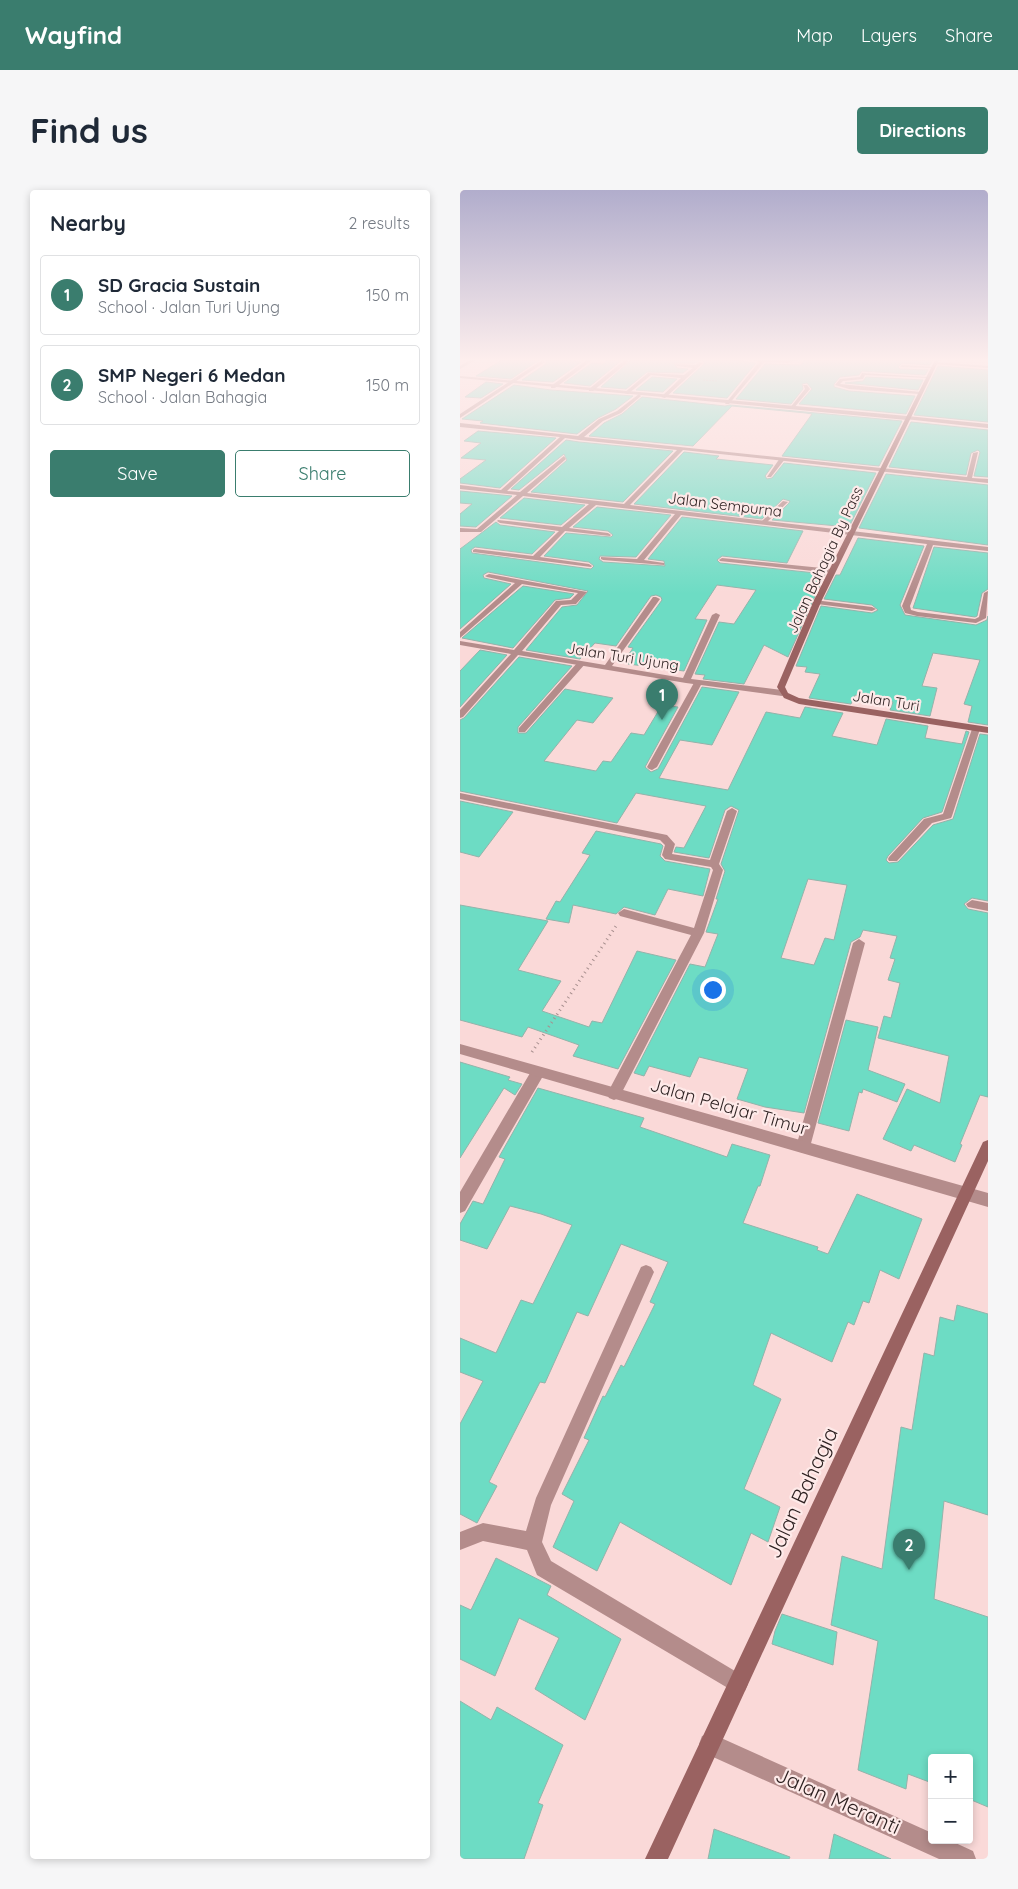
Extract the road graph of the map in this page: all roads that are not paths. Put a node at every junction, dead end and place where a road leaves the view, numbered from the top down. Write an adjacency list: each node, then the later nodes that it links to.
1 (562, 438): 13 (street)
2 (579, 438): 4 (street)
3 (896, 438): 8 (main road, Jalan Bahagia By Pass)
4 (681, 449): 7 (street); 17 (street)
5 (976, 453): 10 (street)
6 (564, 458): 14 (street)
7 (782, 459): 8 (street); 9 (street)
8 (881, 470): 10 (street); 23 (main road, Jalan Bahagia By Pass)
9 (769, 476)
10 (969, 479): 11 (street)
11 (988, 481)
12 (461, 488): 13 (street, Jalan Sempurna)
13 (502, 492): 14 (street, Jalan Sempurna)
14 (523, 494): 16 (street, Jalan Sempurna); 22 (street)
15 (785, 502): 20 (street)
16 (594, 503): 17 (street, Jalan Sempurna); 21 (street)
17 (625, 507): 18 (street, Jalan Sempurna)
18 (680, 512): 20 (street, Jalan Sempurna); 31 (street)
19 (500, 521): 21 (street)
20 (764, 522): 23 (street, Jalan Sempurna)
21 (565, 529): 24 (street); 28 (street)
22 (460, 530)
23 (850, 533): 25 (street, Jalan Sempurna); 34 (main road, Jalan Bahagia By Pass)
24 (608, 535)
25 (932, 542): 26 (street, Jalan Sempurna); 37 (street)
26 (988, 549)
27 (475, 551): 28 (street)
28 (535, 558): 33 (street)
29 (603, 558): 31 (street)
30 (722, 560): 34 (street)
31 (639, 562): 32 (street)
32 (662, 564)
33 (589, 566)
34 (832, 571): 39 (main road, Jalan Bahagia By Pass)
35 (489, 576): 36 (street)
36 (520, 582): 42 (street); 44 (street)
37 (988, 593)
38 (656, 599): 46 (street)
39 (817, 602): 40 (street); 49 (main road, Jalan Bahagia By Pass)
40 (872, 609)
41 (716, 615): 47 (street)
42 (460, 636)
43 (460, 644): 44 (street, Jalan Turi Ujung)
44 (516, 653): 45 (street, Jalan Turi Ujung); 50 (street)
45 (582, 664): 46 (street, Jalan Turi Ujung); 52 (street)
46 (607, 668): 47 (street, Jalan Turi Ujung)
47 (686, 681): 48 (street, Jalan Turi Ujung)
48 (698, 683): 49 (street, Jalan Turi Ujung); 54 (street)
49 (782, 693): 51 (main road, Jalan Turi)
50 (460, 714)
51 (976, 728): 53 (main road, Jalan Turi); 57 (street)
52 (522, 730)
53 (988, 730)
54 (652, 767)
55 (460, 797): 58 (street)
56 (732, 811): 58 (street)
57 (893, 859)
58 (714, 864): 62 (street)
59 (972, 904): 60 (street)
60 (988, 907)
61 (624, 913): 62 (street)
62 (698, 933): 66 (street)
63 (859, 943): 68 (street)
64 (460, 1049): 65 (street, Jalan Pelajar Timur)
65 (538, 1072): 66 (street, Jalan Pelajar Timur); 71 (street)
66 (614, 1094): 68 (street, Jalan Pelajar Timur)
67 (988, 1146): 69 (main road, Jalan Bahagia)
68 (803, 1147): 69 (street, Jalan Pelajar Timur)
69 (966, 1194): 70 (street, Jalan Pelajar Timur); 75 (main road, Jalan Bahagia)
70 (988, 1200)
71 (460, 1206)
72 (646, 1272): 74 (street)
73 (460, 1541): 74 (street)
74 (532, 1542): 75 (street)
75 (738, 1684): 76 (main road, Jalan Bahagia)
76 (710, 1744): 77 (main road, Jalan Bahagia); 78 (street, Jalan Meranti)
77 (656, 1859)
78 (965, 1859)

